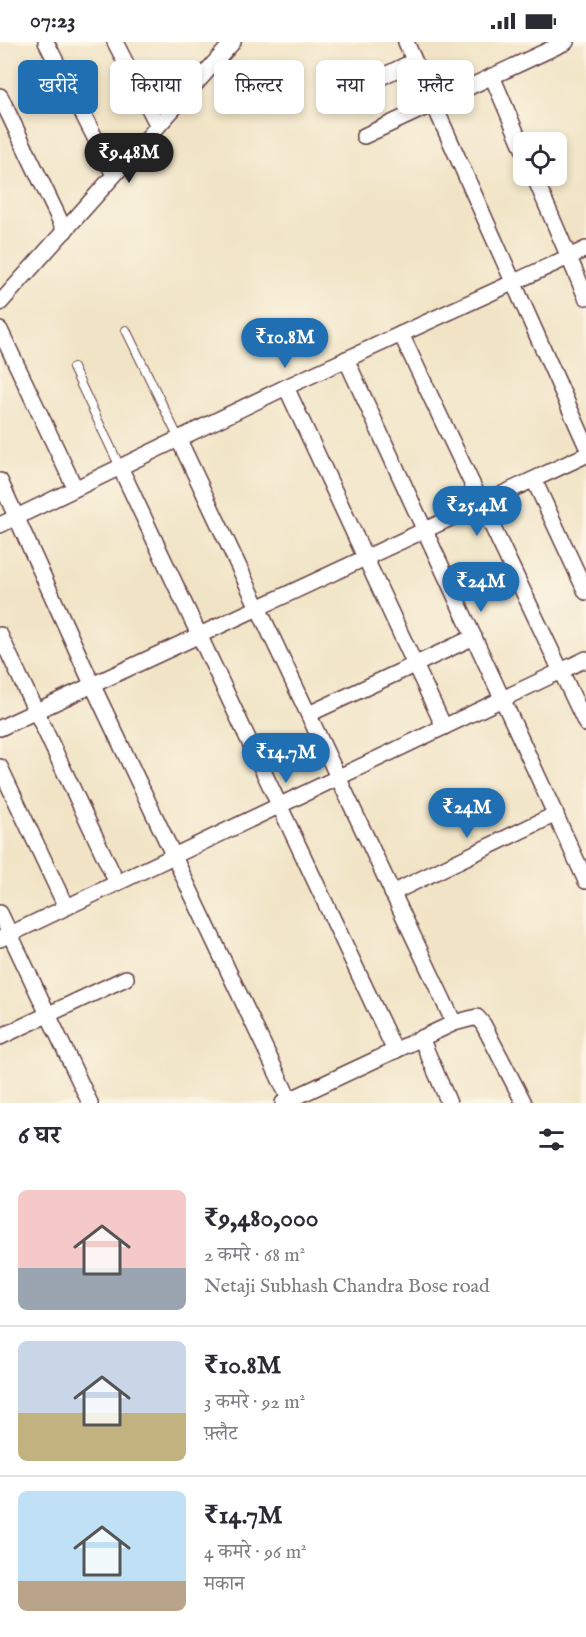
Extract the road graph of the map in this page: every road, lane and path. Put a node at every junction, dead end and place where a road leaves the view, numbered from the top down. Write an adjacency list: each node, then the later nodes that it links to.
1 (46, 42): 15 (street)
2 (115, 42): 12 (street)
3 (233, 42): 12 (street)
4 (566, 42): 7 (street)
5 (411, 48): 6 (street)
6 (385, 66)
7 (492, 76): 8 (street); 13 (street)
8 (474, 84)
9 (0, 96): 17 (street)
10 (410, 114): 14 (street)
11 (438, 114): 20 (street)
12 (158, 126): 15 (street)
13 (516, 132)
14 (364, 136)
15 (114, 176): 17 (street)
16 (538, 186): 19 (street)
17 (64, 231): 22 (street)
18 (586, 249): 19 (street)
19 (568, 257): 20 (street); 21 (street)
20 (513, 282): 25 (street); 30 (street)
21 (586, 297)
22 (0, 303)
23 (0, 330): 35 (street)
24 (126, 330): 29 (lane)
25 (401, 334): 26 (street); 36 (street)
26 (346, 359): 28 (street); 39 (street)
27 (73, 368): 32 (lane)
28 (286, 387): 29 (street); 40 (street)
29 (179, 441): 32 (street); 42 (street)
30 (586, 445)
31 (586, 455): 33 (street)
32 (120, 467): 35 (street); 43 (street)
33 (534, 480): 36 (street); 41 (street)
34 (0, 481): 37 (street)
35 (75, 489): 37 (street)
36 (480, 504): 39 (street); 48 (street)
37 (17, 517): 38 (street); 49 (street)
38 (0, 525)
39 (424, 531): 40 (street); 45 (street)
40 (364, 558): 42 (street); 47 (street)
41 (586, 592)
42 (260, 607): 43 (street); 52 (street)
43 (200, 634): 49 (street); 58 (street)
44 (0, 635): 51 (street)
45 (474, 637): 47 (street); 50 (street)
46 (586, 659): 48 (street)
47 (414, 665): 52 (street); 54 (street)
48 (561, 671): 50 (street); 53 (street)
49 (92, 684): 51 (street); 60 (street)
50 (503, 698): 54 (street); 59 (street)
51 (36, 711): 55 (street); 62 (street)
52 (309, 714): 57 (street)
53 (586, 724)
54 (444, 727): 57 (street)
55 (0, 728)
56 (0, 767): 64 (street)
57 (338, 777): 58 (street); 63 (street)
58 (279, 806): 60 (street); 72 (street)
59 (556, 814): 61 (street); 63 (street)
60 (173, 856): 62 (street); 73 (street)
61 (586, 881)
62 (117, 883): 64 (street)
63 (393, 893): 69 (street)
64 (66, 907): 66 (street)
65 (0, 913): 66 (street)
66 (5, 936): 68 (street)
67 (126, 978): 68 (street)
68 (48, 1016): 70 (street); 74 (street)
69 (454, 1023): 71 (street); 76 (street)
70 (0, 1038)
71 (421, 1038): 72 (street); 75 (street)
72 (395, 1051): 73 (street)
73 (288, 1102)
74 (90, 1103)
75 (449, 1103)
76 (524, 1103)

